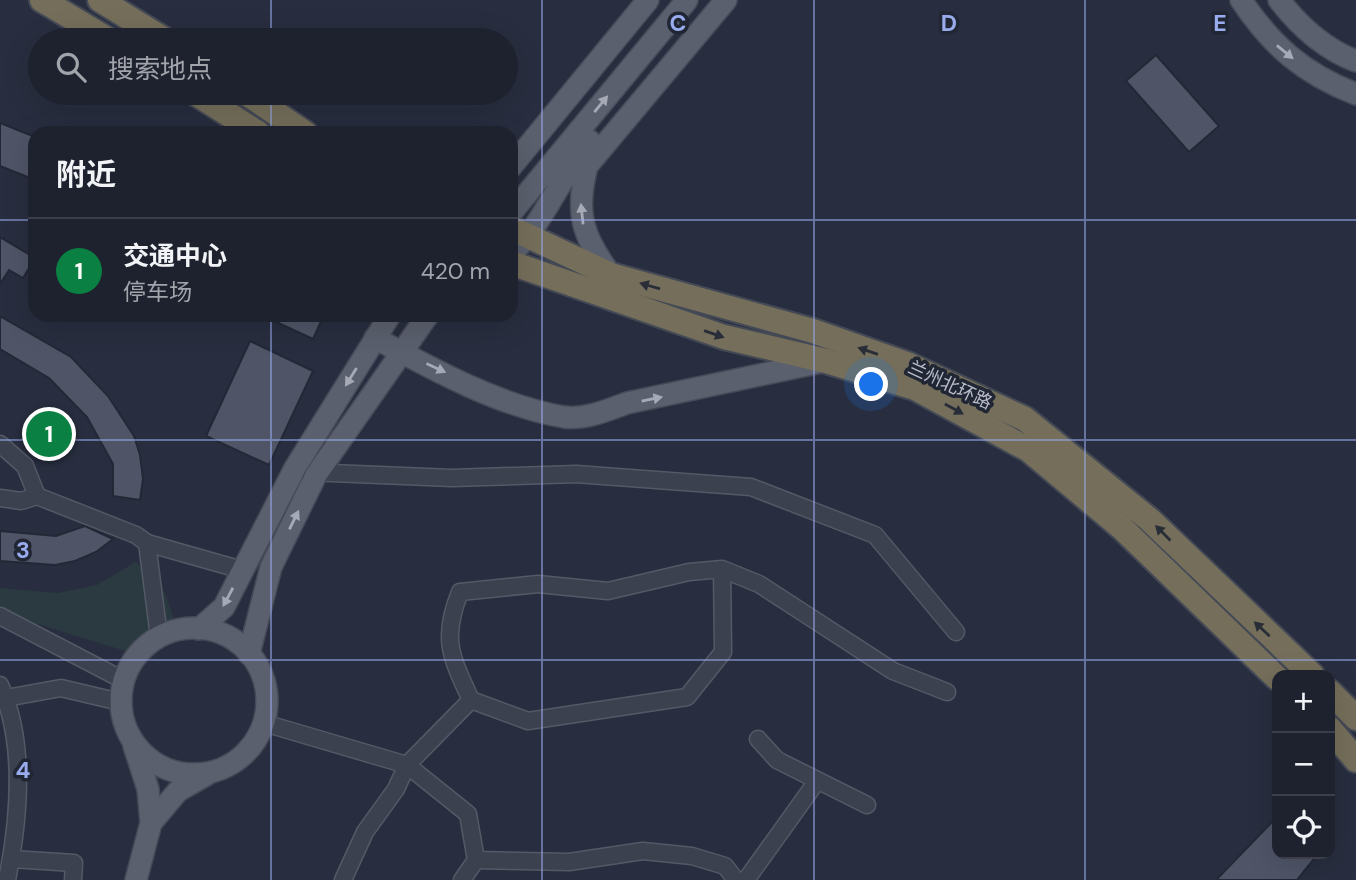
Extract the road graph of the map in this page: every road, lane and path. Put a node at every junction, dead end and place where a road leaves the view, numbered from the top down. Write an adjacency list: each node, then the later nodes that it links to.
1 (42, 0): 9 (highway)
2 (100, 0): 10 (highway)
3 (648, 0): 17 (main road)
4 (687, 0): 18 (main road, one-way to 4)
5 (708, 0): 19 (main road)
6 (726, 0): 21 (main road, one-way to 6)
7 (1241, 0): 12 (main road, one-way to 12)
8 (1279, 0): 11 (main road)
9 (89, 28)
10 (146, 28)
11 (1356, 61)
12 (1356, 94)
13 (214, 105): 15 (highway)
14 (264, 105): 16 (highway)
15 (247, 126)
16 (295, 126)
17 (518, 158)
18 (518, 205)
19 (521, 232): 21 (highway, 兰州北环路)
20 (518, 265): 26 (highway, 兰州北环路, one-way to 26)
21 (611, 275): 40 (highway, 兰州北环路, one-way to 21)
22 (385, 322): 24 (main road)
23 (422, 322): 25 (main road)
24 (375, 338): 25 (main road); 28 (main road, one-way to 28)
25 (405, 344): 26 (main road, one-way to 26); 29 (main road)
26 (826, 361): 41 (highway, 兰州北环路, one-way to 41)
27 (0, 444): 30 (street)
28 (295, 468): 29 (street); 34 (main road)
29 (316, 475): 37 (street); 39 (main road, one-way to 29)
30 (37, 496): 31 (street); 32 (street)
31 (0, 498)
32 (148, 543): 34 (street); 38 (street)
33 (722, 569): 44 (street); 46 (street); 46 (street)
34 (242, 570): 36 (main road, one-way to 36)
35 (0, 616): 42 (street)
36 (199, 628): 38 (main road); 39 (main road)
37 (956, 632)
38 (159, 637): 42 (main road)
39 (249, 654): 49 (main road)
40 (1307, 670)
41 (1272, 673)
42 (123, 680): 47 (main road)
43 (3, 692): 47 (street); 59 (street)
44 (947, 692)
45 (1335, 697): 48 (highway)
46 (471, 700): 54 (street)
47 (120, 702): 52 (main road)
48 (1356, 718)
49 (264, 723): 54 (street); 55 (main road)
50 (1333, 733): 53 (highway)
51 (758, 739): 56 (street)
52 (133, 743): 55 (main road); 58 (main road)
53 (1356, 760)
54 (407, 765): 60 (street); 64 (street)
55 (209, 773): 58 (main road)
56 (817, 781): 57 (street); 67 (street)
57 (867, 806)
58 (150, 823): 63 (main road)
59 (12, 859): 61 (street); 62 (street)
60 (476, 860): 65 (street); 66 (street)
61 (7, 880)
62 (73, 880)
63 (136, 880)
64 (343, 880)
65 (462, 880)
66 (736, 880)
67 (746, 880)

